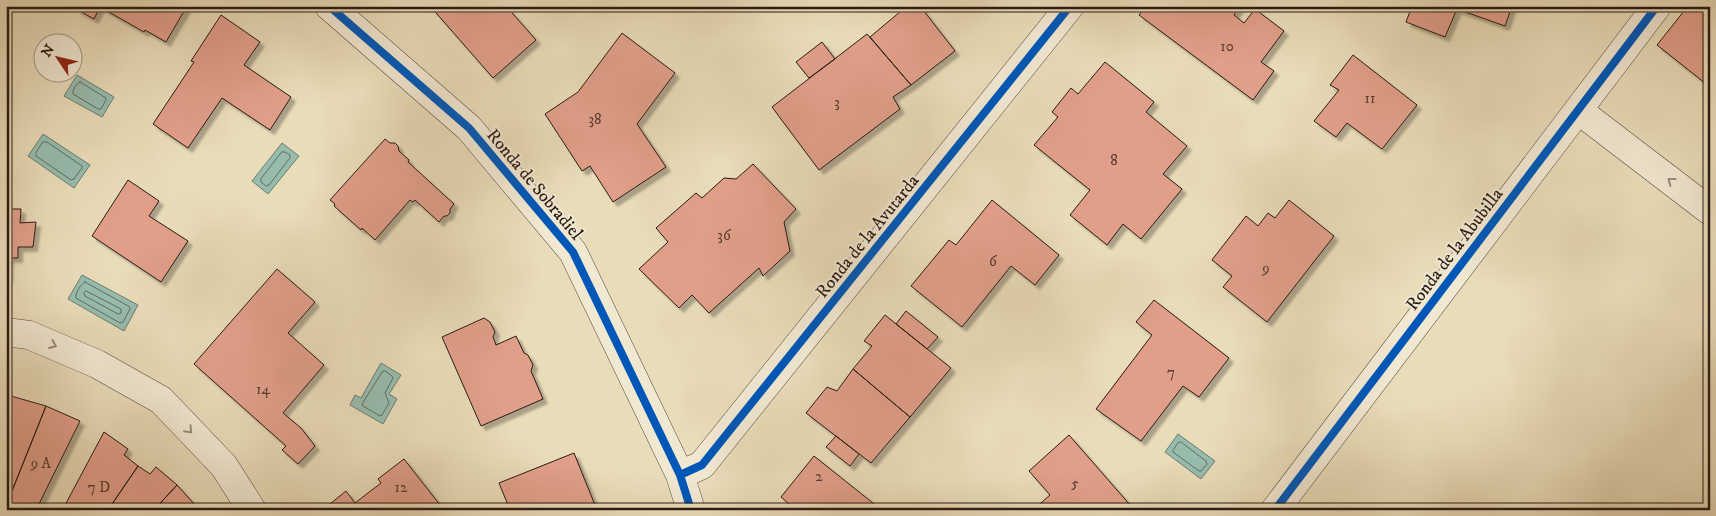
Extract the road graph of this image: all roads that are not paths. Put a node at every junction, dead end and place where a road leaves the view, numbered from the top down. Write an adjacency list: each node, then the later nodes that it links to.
1 (329, 6): 7 (street, Ronda de Sobradiel)
2 (1070, 6): 7 (street, Ronda de la Avutarda)
3 (1657, 6): 4 (street, Ronda de la Abubilla)
4 (1578, 110): 5 (street, one-way to 4); 10 (street, Ronda de la Abubilla)
5 (1710, 211)
6 (6, 332): 8 (street, one-way to 8)
7 (680, 475): 9 (street, Ronda de Sobradiel)
8 (252, 510)
9 (691, 510)
10 (1275, 510)

